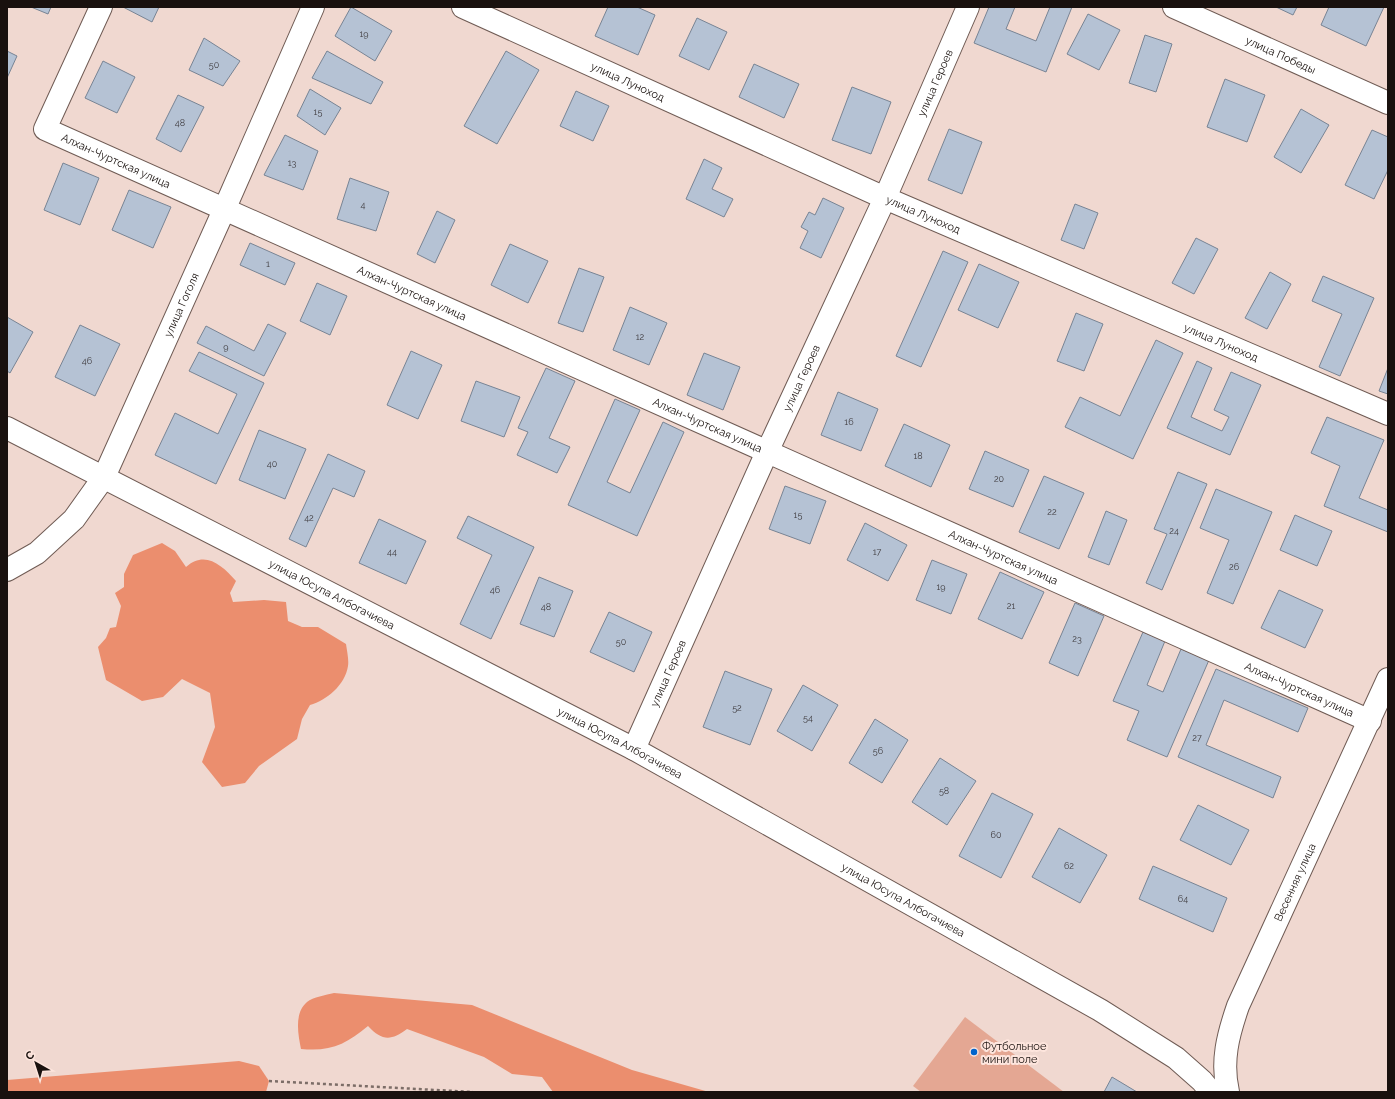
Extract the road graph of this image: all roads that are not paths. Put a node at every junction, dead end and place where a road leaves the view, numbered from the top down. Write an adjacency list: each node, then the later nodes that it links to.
1 (101, 7): 8 (street, Алхан-Чуртская улица)
2 (313, 7): 8 (street, улица Гоголя)
3 (463, 7): 7 (street, улица Луноход)
4 (968, 7): 7 (street, улица Героев)
5 (1174, 7): 6 (street, улица Победы)
6 (1388, 103)
7 (885, 198): 9 (street, улица Луноход); 11 (street, улица Героев)
8 (224, 210): 11 (street, Алхан-Чуртская улица); 12 (street, улица Гоголя)
9 (1388, 414)
10 (7, 428): 12 (street, улица Юсупа Албогачиева)
11 (767, 452): 15 (street, Алхан-Чуртская улица); 16 (street, улица Героев)
12 (104, 477): 13 (street, улица Гоголя); 16 (street, улица Юсупа Албогачиева)
13 (7, 570)
14 (1388, 679): 15 (street, Весенняя улица)
15 (1370, 721): 18 (street, Весенняя улица)
16 (634, 749): 17 (street, улица Юсупа Албогачиева)
17 (1211, 1092)
18 (1228, 1092)

